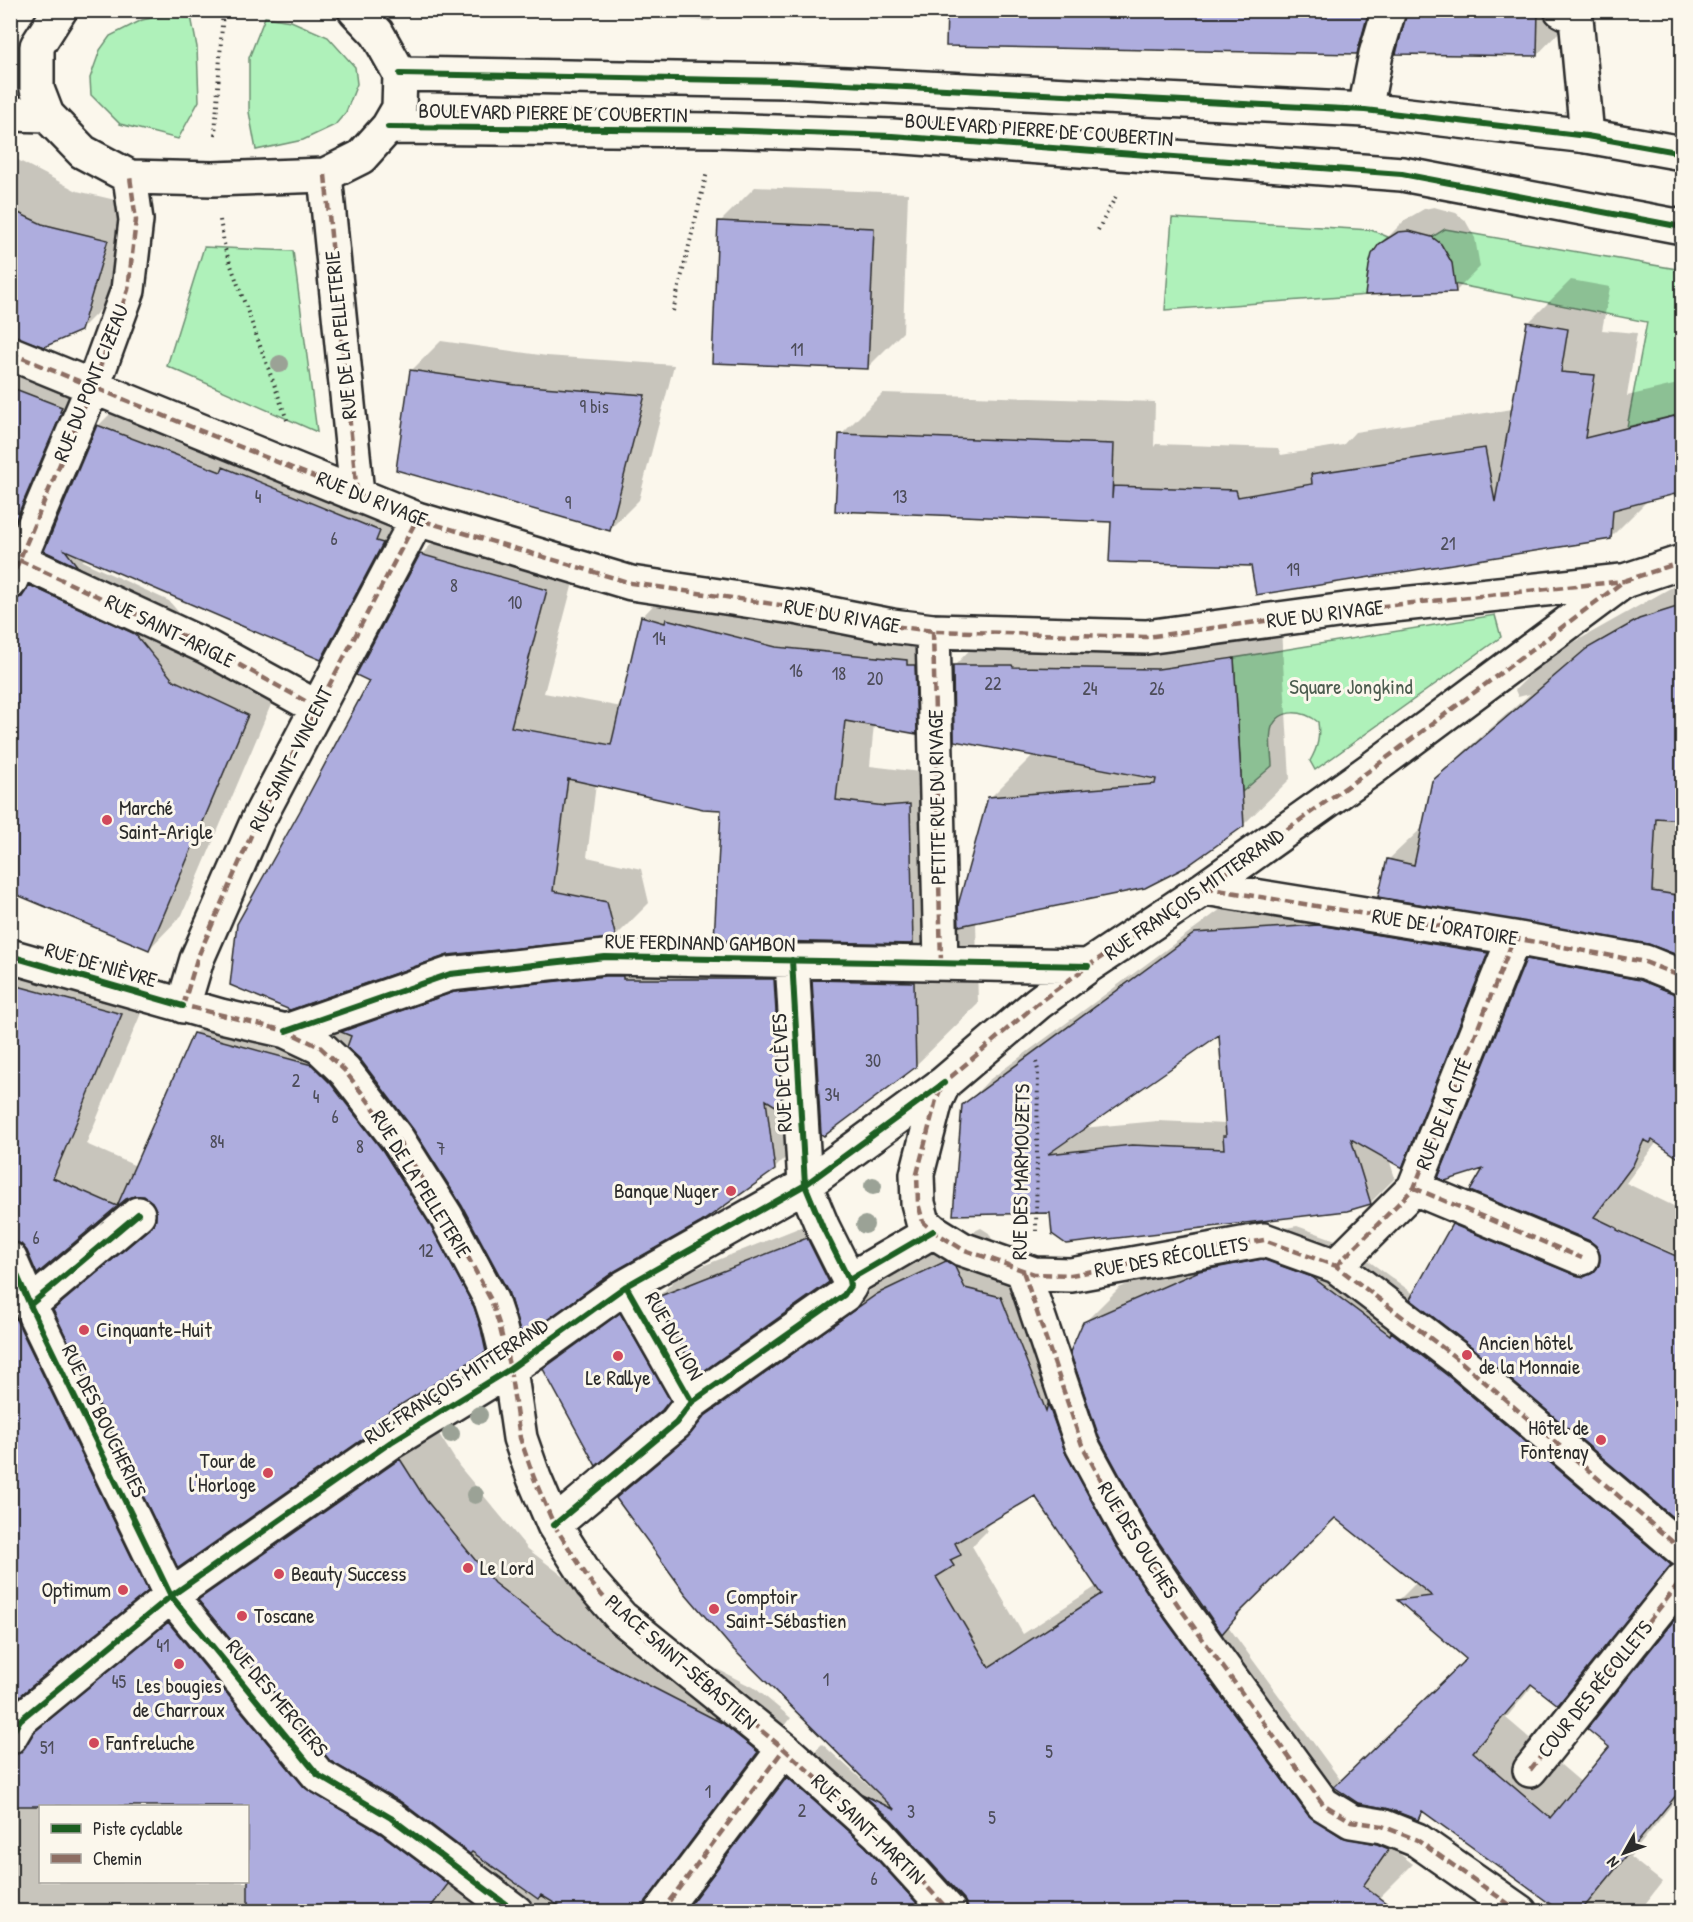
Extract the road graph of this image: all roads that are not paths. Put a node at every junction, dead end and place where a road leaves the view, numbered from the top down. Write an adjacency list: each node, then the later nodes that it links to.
1 (60, 10): 5 (street)
2 (355, 10): 6 (street)
3 (1389, 10): 7 (street)
4 (1561, 10): 11 (street)
5 (24, 45): 9 (street)
6 (400, 74): 7 (street, BOULEVARD PIERRE DE COUBERTIN); 10 (street)
7 (1365, 110): 11 (street, BOULEVARD PIERRE DE COUBERTIN)
8 (10, 114): 9 (street)
9 (47, 115): 14 (street)
10 (388, 128): 13 (street); 15 (street, BOULEVARD PIERRE DE COUBERTIN)
11 (1587, 136): 12 (street, BOULEVARD PIERRE DE COUBERTIN)
12 (1683, 153)
13 (325, 175): 14 (street); 18 (street, RUE DE LA PELLETERIE)
14 (130, 177): 17 (street, RUE DU PONT CIZEAU)
15 (1683, 228)
16 (10, 353): 17 (street, RUE DU RIVAGE)
17 (93, 386): 18 (street, RUE DU RIVAGE); 21 (street, RUE DU PONT CIZEAU)
18 (357, 494): 19 (street, RUE DU RIVAGE)
19 (417, 519): 23 (street, RUE DU RIVAGE); 24 (street, RUE SAINT-VINCENT)
20 (1683, 562): 22 (street, RUE FRANÇOIS MITTERRAND)
21 (15, 571): 24 (street, RUE SAINT-ARIGLE)
22 (1624, 581): 23 (street, RUE DU RIVAGE); 25 (street, RUE FRANÇOIS MITTERRAND)
23 (933, 632): 29 (street, PETITE RUE DU RIVAGE)
24 (318, 708): 32 (street, RUE SAINT-VINCENT)
25 (1205, 888): 26 (street, RUE DE L'ORATOIRE); 30 (street, RUE FRANÇOIS MITTERRAND)
26 (1514, 938): 31 (street, RUE DE L'ORATOIRE); 36 (street, RUE DE LA CITÉ)
27 (10, 956): 32 (street, RUE DE NIÈVRE)
28 (792, 960): 29 (street, RUE FERDINAND GAMBON); 33 (street, RUE FERDINAND GAMBON); 35 (street, RUE DE CLÈVES)
29 (941, 963): 30 (street, RUE FERDINAND GAMBON)
30 (1088, 966): 34 (street, RUE FRANÇOIS MITTERRAND)
31 (1683, 977)
32 (183, 1006): 33 (street, RUE DE LA PELLETERIE)
33 (286, 1031): 46 (street, RUE DE LA PELLETERIE)
34 (944, 1083): 35 (street, RUE FRANÇOIS MITTERRAND); 38 (street)
35 (805, 1185): 43 (street, RUE DE CLÈVES); 44 (street, RUE FRANÇOIS MITTERRAND)
36 (1414, 1188): 39 (street); 41 (street, RUE DE LA CITÉ)
37 (138, 1214): 45 (street)
38 (933, 1231): 42 (street); 43 (street)
39 (1582, 1258)
40 (10, 1259): 45 (street, RUE DES BOUCHERIES)
41 (1336, 1266): 42 (street, RUE DES RÉCOLLETS); 49 (street, RUE DES RÉCOLLETS)
42 (1029, 1273): 58 (street, RUE DES OUCHES)
43 (849, 1280): 47 (street)
44 (626, 1286): 46 (street, RUE FRANÇOIS MITTERRAND); 47 (street, RUE DU LION)
45 (30, 1305): 51 (street, RUE DES BOUCHERIES)
46 (510, 1369): 48 (street, PLACE SAINT-SÉBASTIEN); 51 (street, RUE FRANÇOIS MITTERRAND)
47 (692, 1402): 48 (street)
48 (554, 1525): 53 (street, PLACE SAINT-SÉBASTIEN)
49 (1683, 1550)
50 (1683, 1580): 54 (street, COUR DES RÉCOLLETS)
51 (171, 1596): 52 (street, RUE FRANÇOIS MITTERRAND); 55 (street, RUE DES MERCIERS)
52 (10, 1737)
53 (784, 1749): 56 (street); 57 (street, RUE SAINT-MARTIN)
54 (1530, 1770)
55 (516, 1911)
56 (661, 1911)
57 (950, 1911)
58 (1520, 1911)

